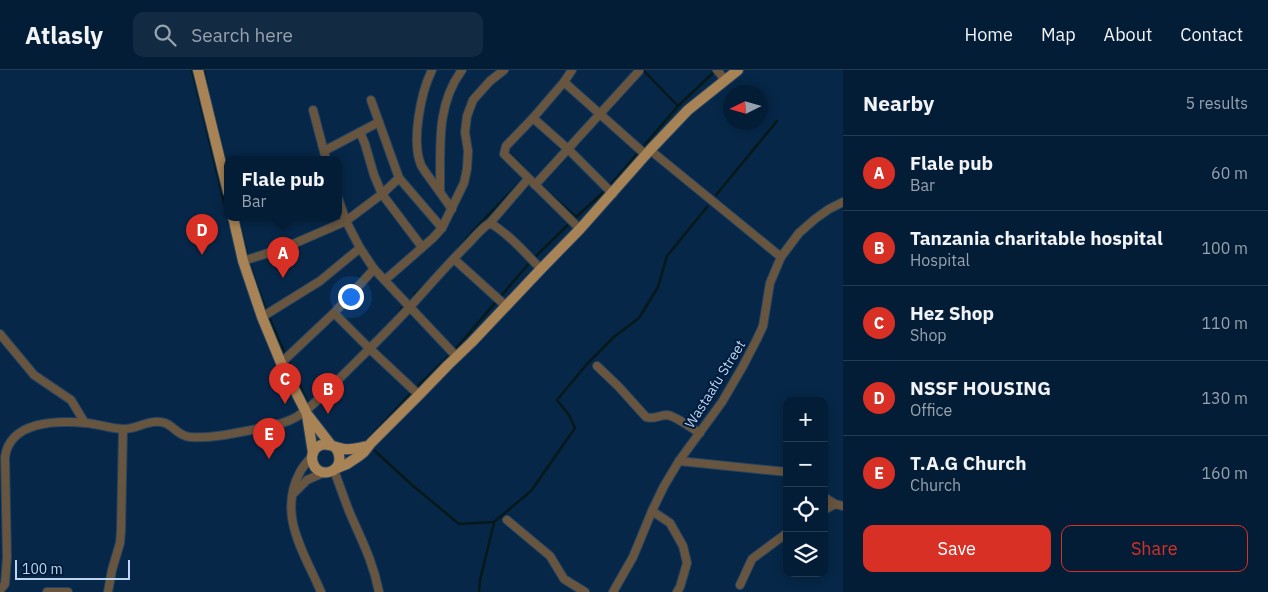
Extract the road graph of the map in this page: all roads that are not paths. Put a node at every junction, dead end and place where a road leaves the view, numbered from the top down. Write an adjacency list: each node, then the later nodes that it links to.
1 (198, 70): 21 (main road)
2 (432, 70): 25 (street)
3 (462, 70): 25 (street)
4 (504, 70): 29 (street)
5 (572, 70): 10 (street)
6 (718, 70): 9 (street)
7 (738, 70): 9 (main road)
8 (639, 72): 13 (street)
9 (725, 80): 19 (main road)
10 (564, 82): 13 (street); 14 (street)
11 (371, 100): 15 (street)
12 (313, 110): 18 (street)
13 (601, 113): 17 (street); 19 (street)
14 (533, 118): 17 (street); 23 (street)
15 (379, 122): 16 (street); 22 (street)
16 (360, 132): 18 (street); 26 (street)
17 (568, 149): 24 (street); 27 (street)
18 (324, 151): 20 (street)
19 (648, 153): 27 (main road); 38 (street)
20 (325, 156)
21 (224, 176)
22 (399, 178): 26 (street); 34 (street)
23 (528, 178): 24 (street); 33 (street)
24 (535, 185): 35 (street)
25 (440, 192): 29 (street)
26 (382, 194): 32 (street); 36 (street)
27 (613, 194): 35 (main road)
28 (843, 202): 38 (street, Wastaafu Street)
29 (452, 209): 34 (street)
30 (342, 210): 32 (street)
31 (234, 221): 40 (main road)
32 (346, 221): 37 (street); 40 (street)
33 (490, 223): 39 (street); 42 (street)
34 (442, 228): 36 (street)
35 (580, 230): 42 (main road)
36 (422, 247): 43 (street)
37 (360, 248): 41 (street); 47 (street)
38 (781, 257): 57 (street, Wastaafu Street)
39 (454, 259): 44 (street); 45 (street)
40 (243, 262): 47 (main road)
41 (374, 269): 43 (street); 46 (street)
42 (541, 269): 44 (main road)
43 (385, 280): 45 (street)
44 (506, 306): 50 (main road)
45 (410, 307): 49 (street); 50 (street)
46 (334, 313): 49 (street); 51 (street)
47 (262, 318): 51 (main road)
48 (0, 334): 55 (street)
49 (370, 349): 53 (street); 54 (street)
50 (456, 356): 53 (main road)
51 (281, 364): 54 (main road)
52 (597, 366): 57 (street)
53 (420, 395): 59 (main road)
54 (306, 412): 56 (street); 58 (main road); 61 (main road)
55 (86, 423): 56 (street); 60 (street)
56 (123, 429): 74 (street)
57 (700, 433): 62 (street, Wastaafu Street)
58 (333, 446): 59 (main road); 61 (main road); 63 (main road)
59 (367, 446): 63 (main road)
60 (4, 447): 71 (street)
61 (312, 455): 65 (main road); 66 (street)
62 (680, 461): 64 (street); 67 (street, Wastaafu Street)
63 (336, 469): 65 (main road); 76 (street)
64 (783, 472)
65 (323, 473): 66 (street)
66 (291, 496): 75 (street)
67 (652, 511): 78 (street, Wastaafu Street); 79 (street)
68 (507, 520): 77 (street)
69 (783, 536): 70 (street)
70 (740, 585)
71 (0, 590)
72 (47, 592): 73 (street)
73 (68, 592)
74 (108, 592)
75 (321, 592)
76 (380, 592)
77 (585, 592)
78 (613, 592)
79 (678, 592)

